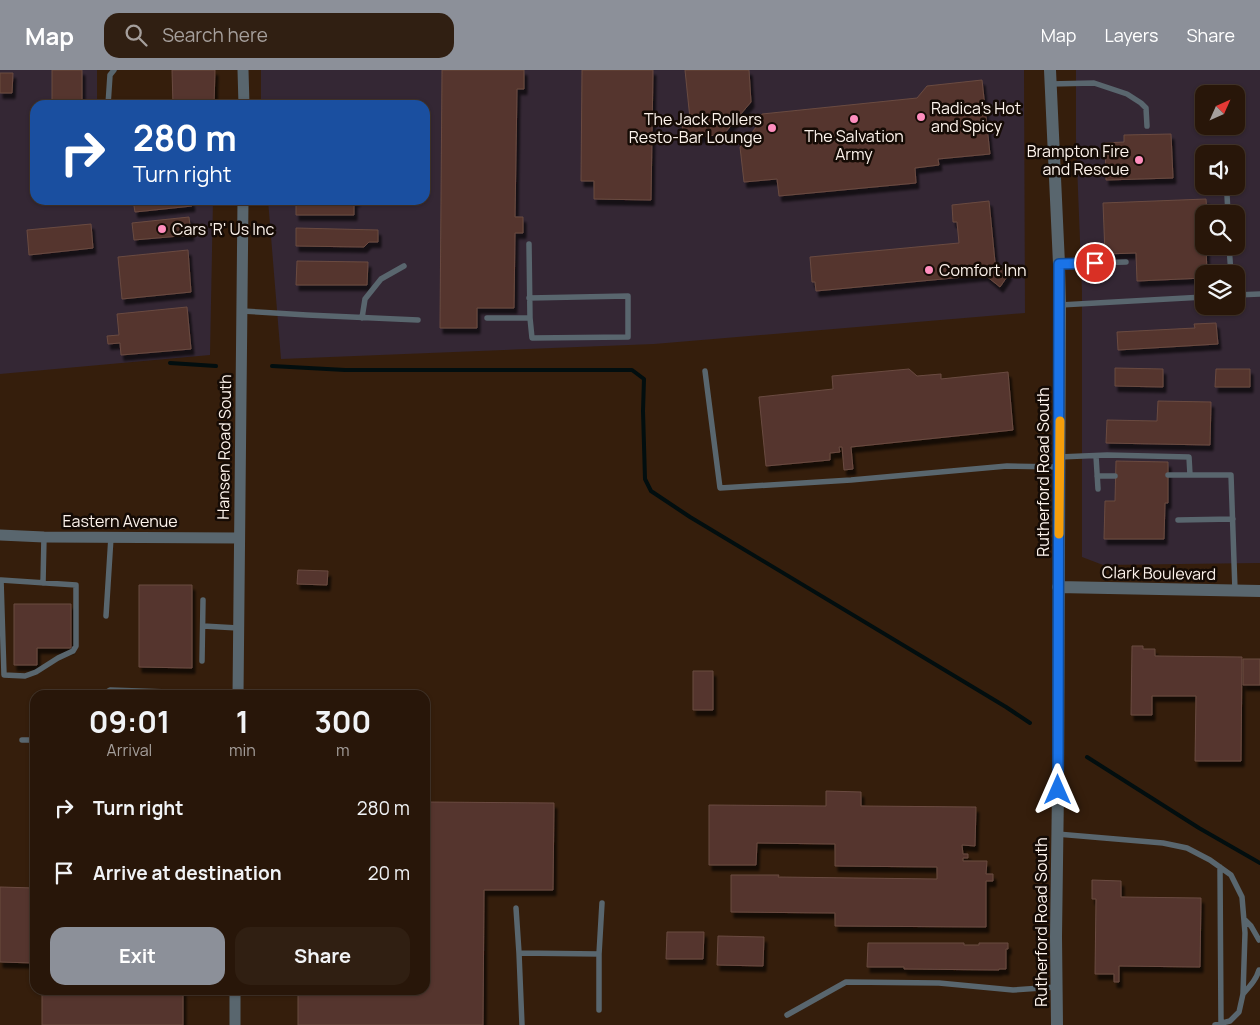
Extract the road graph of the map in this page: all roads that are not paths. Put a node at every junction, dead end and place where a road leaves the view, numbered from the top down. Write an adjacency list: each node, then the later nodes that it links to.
1 (114, 70): 5 (lane)
2 (243, 70): 6 (street)
3 (1050, 70): 4 (street, Rutherford Road South)
4 (1050, 84): 7 (lane); 13 (street, Rutherford Road South)
5 (108, 100)
6 (244, 100)
7 (1147, 126)
8 (1226, 195): 10 (lane)
9 (243, 205): 20 (street, Hansen Road South)
10 (1227, 205)
11 (529, 244): 17 (lane)
12 (1126, 262): 13 (lane)
13 (1059, 264): 19 (street, Rutherford Road South)
14 (404, 266): 21 (lane)
15 (1260, 294): 16 (lane)
16 (1245, 295)
17 (529, 298): 23 (lane); 23 (lane)
18 (1195, 298): 19 (lane)
19 (1060, 305): 27 (street, Rutherford Road South)
20 (242, 311): 21 (lane); 38 (street, Hansen Road South)
21 (362, 318): 24 (lane)
22 (487, 318): 23 (lane)
23 (530, 318)
24 (418, 320)
25 (705, 371): 27 (lane)
26 (1096, 456): 27 (lane); 28 (lane); 29 (lane)
27 (1059, 462): 40 (street, Rutherford Road South)
28 (1190, 475): 31 (lane); 33 (lane)
29 (1097, 476): 30 (lane); 32 (lane)
30 (1116, 476)
31 (1168, 476)
32 (1098, 489)
33 (1233, 519): 34 (lane); 41 (lane)
34 (1178, 520)
35 (0, 535): 36 (street, Eastern Avenue)
36 (44, 537): 37 (street, Eastern Avenue); 39 (lane)
37 (111, 537): 38 (street, Eastern Avenue); 44 (lane)
38 (239, 538): 46 (street, Hansen Road South)
39 (43, 583): 39 (lane)
40 (1058, 587): 41 (street, Clark Boulevard); 51 (street, Rutherford Road South)
41 (1235, 590): 42 (street, Clark Boulevard)
42 (1260, 591)
43 (203, 600): 45 (lane)
44 (106, 616)
45 (203, 626): 46 (lane); 47 (lane)
46 (238, 628): 48 (street, Hansen Road South)
47 (202, 661)
48 (238, 690)
49 (22, 740): 50 (lane)
50 (30, 740)
51 (1057, 834): 52 (lane); 60 (street, Rutherford Road South)
52 (1220, 867): 55 (lane); 65 (lane)
53 (602, 903): 58 (lane)
54 (516, 908): 57 (lane)
55 (1245, 920): 56 (lane); 61 (lane)
56 (1258, 940)
57 (520, 954): 58 (lane); 67 (lane)
58 (599, 954): 63 (lane)
59 (1258, 970): 61 (lane)
60 (1056, 987): 64 (lane); 68 (street, Rutherford Road South)
61 (1243, 994): 65 (lane)
62 (235, 995): 66 (street)
63 (599, 1010)
64 (788, 1015)
65 (1218, 1024)
66 (235, 1025)
67 (522, 1025)
68 (1057, 1025)

